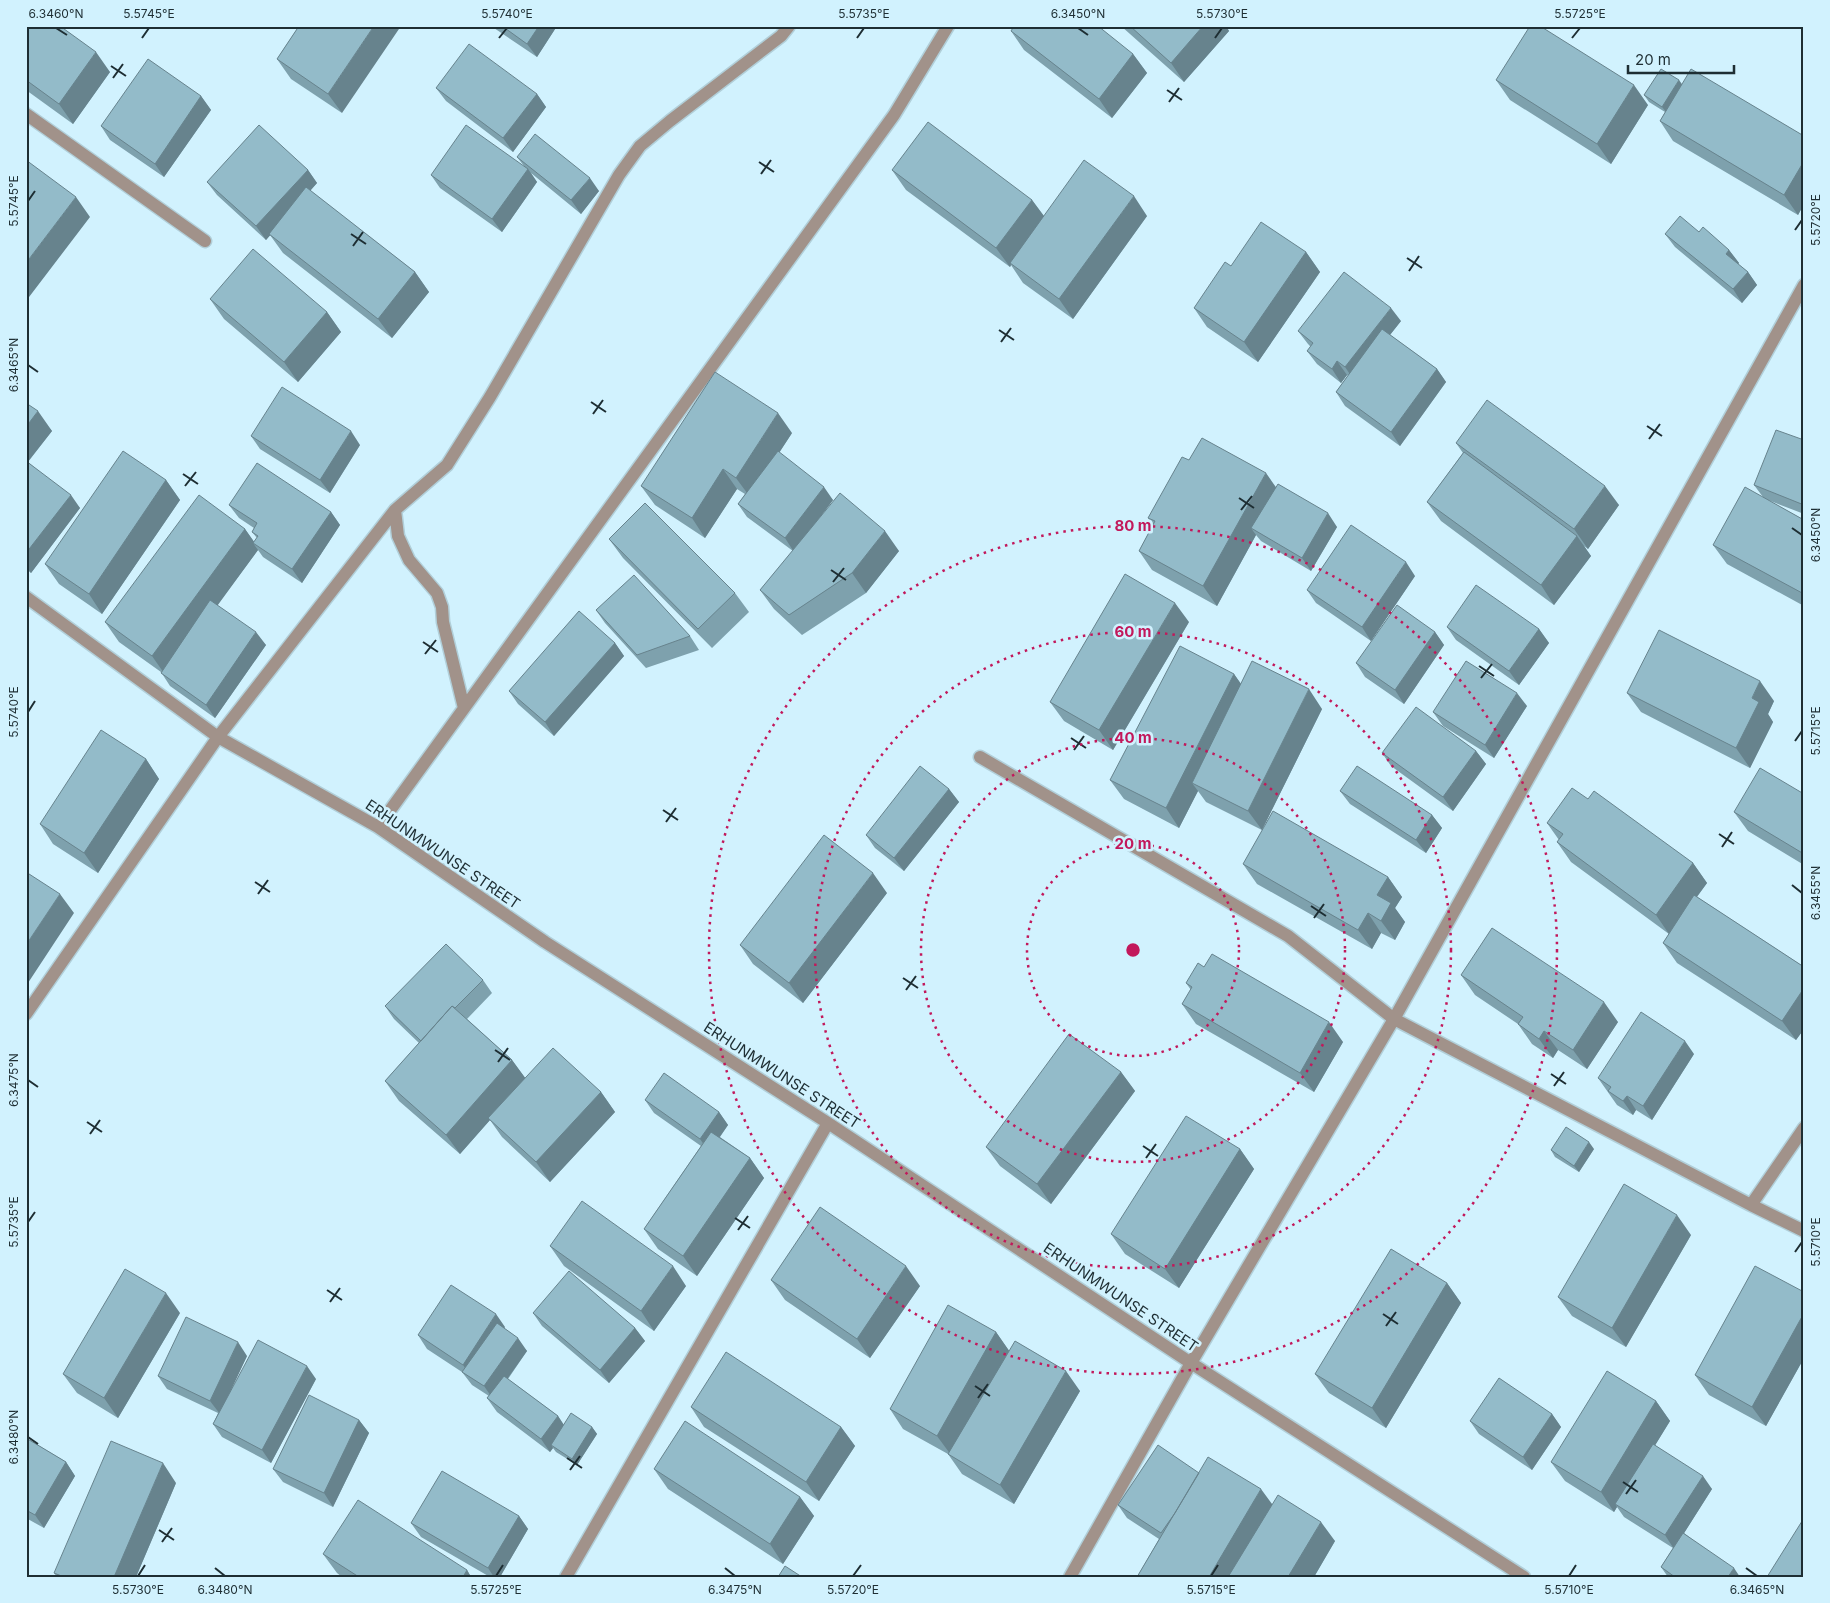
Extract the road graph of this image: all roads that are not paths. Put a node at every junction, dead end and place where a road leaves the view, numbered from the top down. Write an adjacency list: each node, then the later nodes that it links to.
1 (789, 26): 6 (street)
2 (948, 26): 8 (street)
3 (26, 114): 4 (street)
4 (205, 241)
5 (1804, 284): 13 (street)
6 (395, 510): 8 (street); 9 (street)
7 (26, 597): 9 (street, ERHUNMWUNSE STREET)
8 (464, 708): 11 (street)
9 (218, 737): 11 (street, ERHUNMWUNSE STREET); 12 (street)
10 (980, 757): 13 (street)
11 (378, 827): 14 (street, ERHUNMWUNSE STREET)
12 (26, 1014)
13 (1394, 1019): 16 (street); 18 (street)
14 (828, 1123): 18 (street, ERHUNMWUNSE STREET); 19 (street)
15 (1804, 1128): 16 (street)
16 (1751, 1205): 17 (street)
17 (1804, 1231)
18 (1191, 1363): 20 (street); 21 (street, ERHUNMWUNSE STREET)
19 (566, 1577)
20 (1070, 1577)
21 (1524, 1577)

